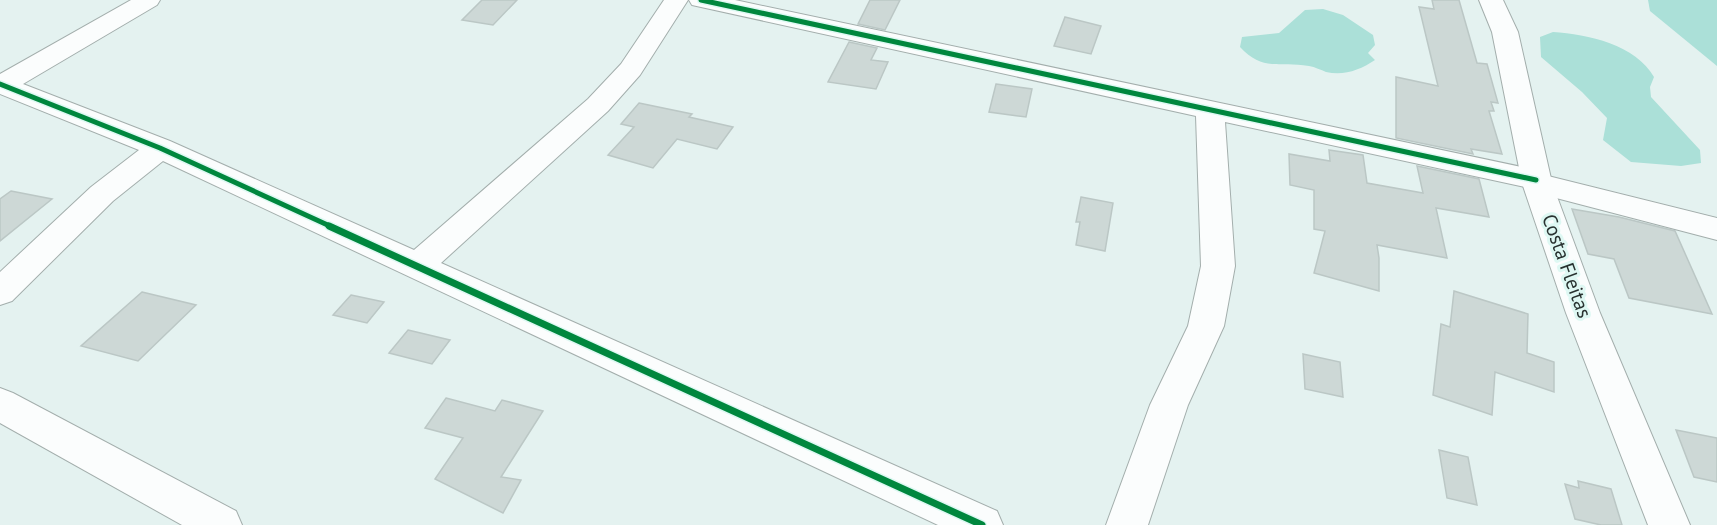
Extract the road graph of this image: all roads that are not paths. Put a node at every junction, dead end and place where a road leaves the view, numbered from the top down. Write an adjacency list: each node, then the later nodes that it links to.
1 (148, 0): 5 (street)
2 (676, 0): 10 (street)
3 (700, 0): 6 (street)
4 (1491, 0): 8 (street, Costa Fleitas)
5 (1, 84): 7 (street)
6 (1210, 108): 8 (street); 15 (street)
7 (160, 148): 10 (street); 11 (street)
8 (1536, 181): 9 (street); 16 (street, Costa Fleitas)
9 (1717, 229)
10 (417, 266): 14 (street)
11 (0, 292)
12 (0, 404): 13 (street)
13 (221, 525)
14 (982, 525)
15 (1127, 525)
16 (1669, 525)

